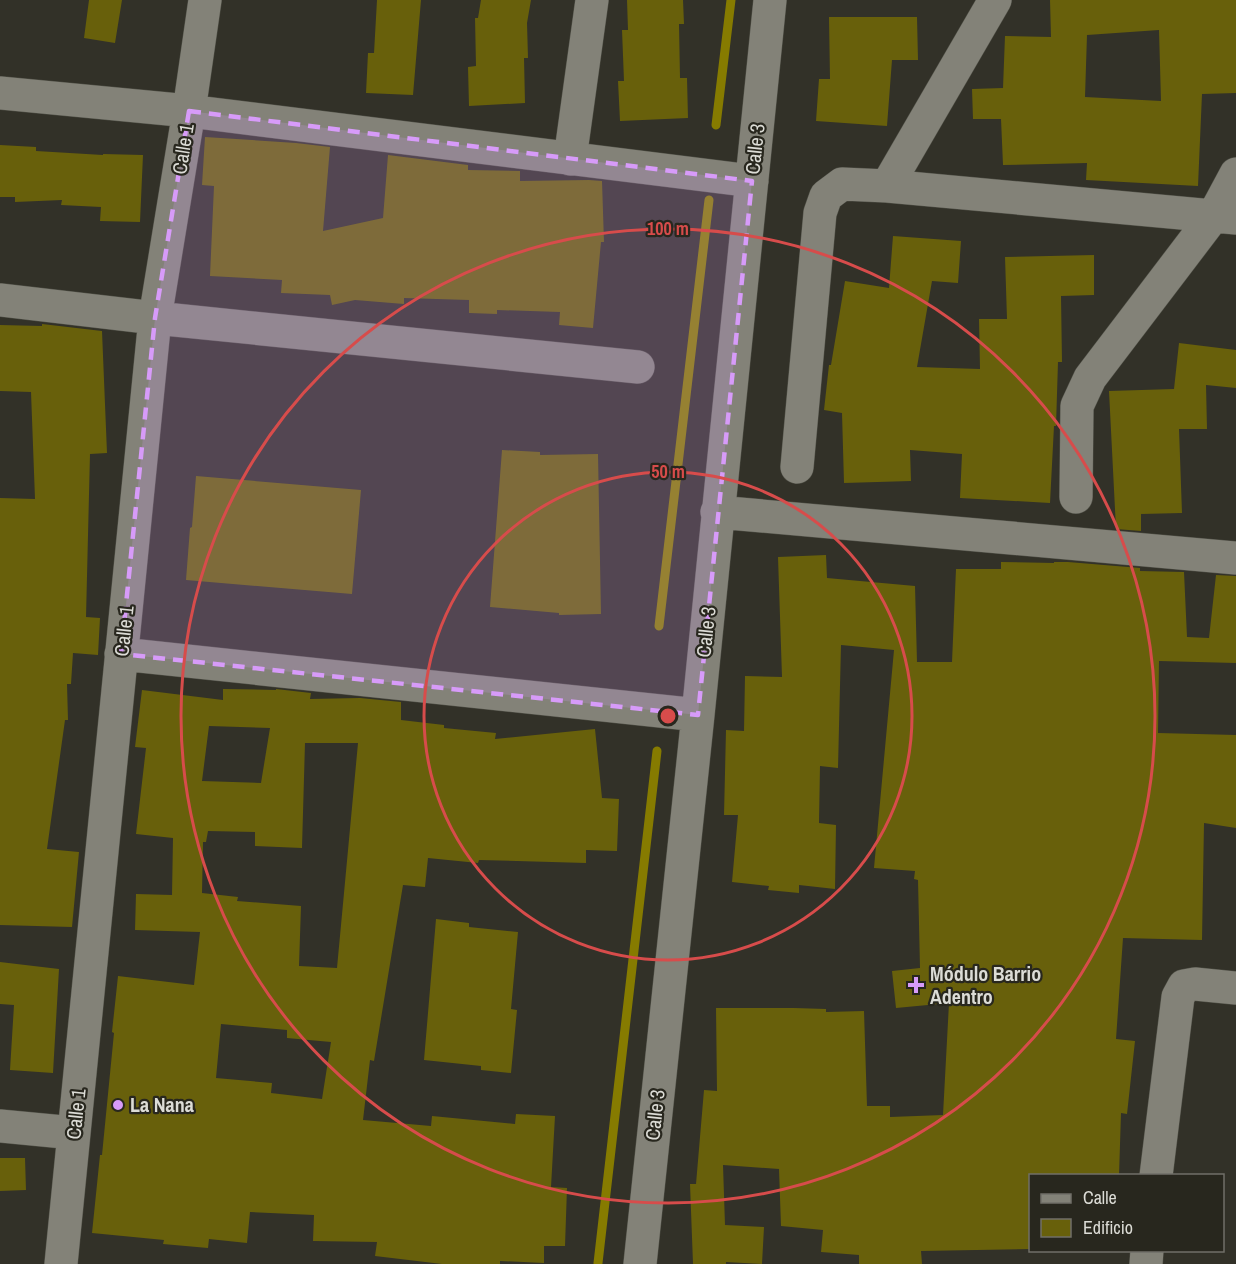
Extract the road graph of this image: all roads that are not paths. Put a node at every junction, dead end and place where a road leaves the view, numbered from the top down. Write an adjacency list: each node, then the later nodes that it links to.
1 (205, 0): 6 (street, Calle 1)
2 (592, 0): 7 (street)
3 (770, 0): 9 (street, Calle 3)
4 (995, 0): 10 (street)
5 (0, 93): 6 (street)
6 (189, 111): 7 (street); 13 (street, Calle 1)
7 (570, 159): 9 (street)
8 (1236, 174): 11 (street)
9 (752, 181): 17 (street, Calle 3)
10 (887, 186): 11 (street); 15 (street)
11 (1225, 216): 16 (street)
12 (0, 300): 13 (street)
13 (155, 318): 14 (street); 19 (street, Calle 1)
14 (638, 367)
15 (797, 467)
16 (1076, 497)
17 (717, 512): 18 (street); 20 (street, Calle 3)
18 (1236, 558)
19 (122, 654): 20 (street); 23 (street, Calle 1)
20 (698, 715): 26 (street, Calle 3)
21 (1236, 988): 24 (street)
22 (0, 1126): 23 (street)
23 (74, 1133): 25 (street, Calle 1)
24 (1156, 1174)
25 (61, 1264)
26 (640, 1264)

